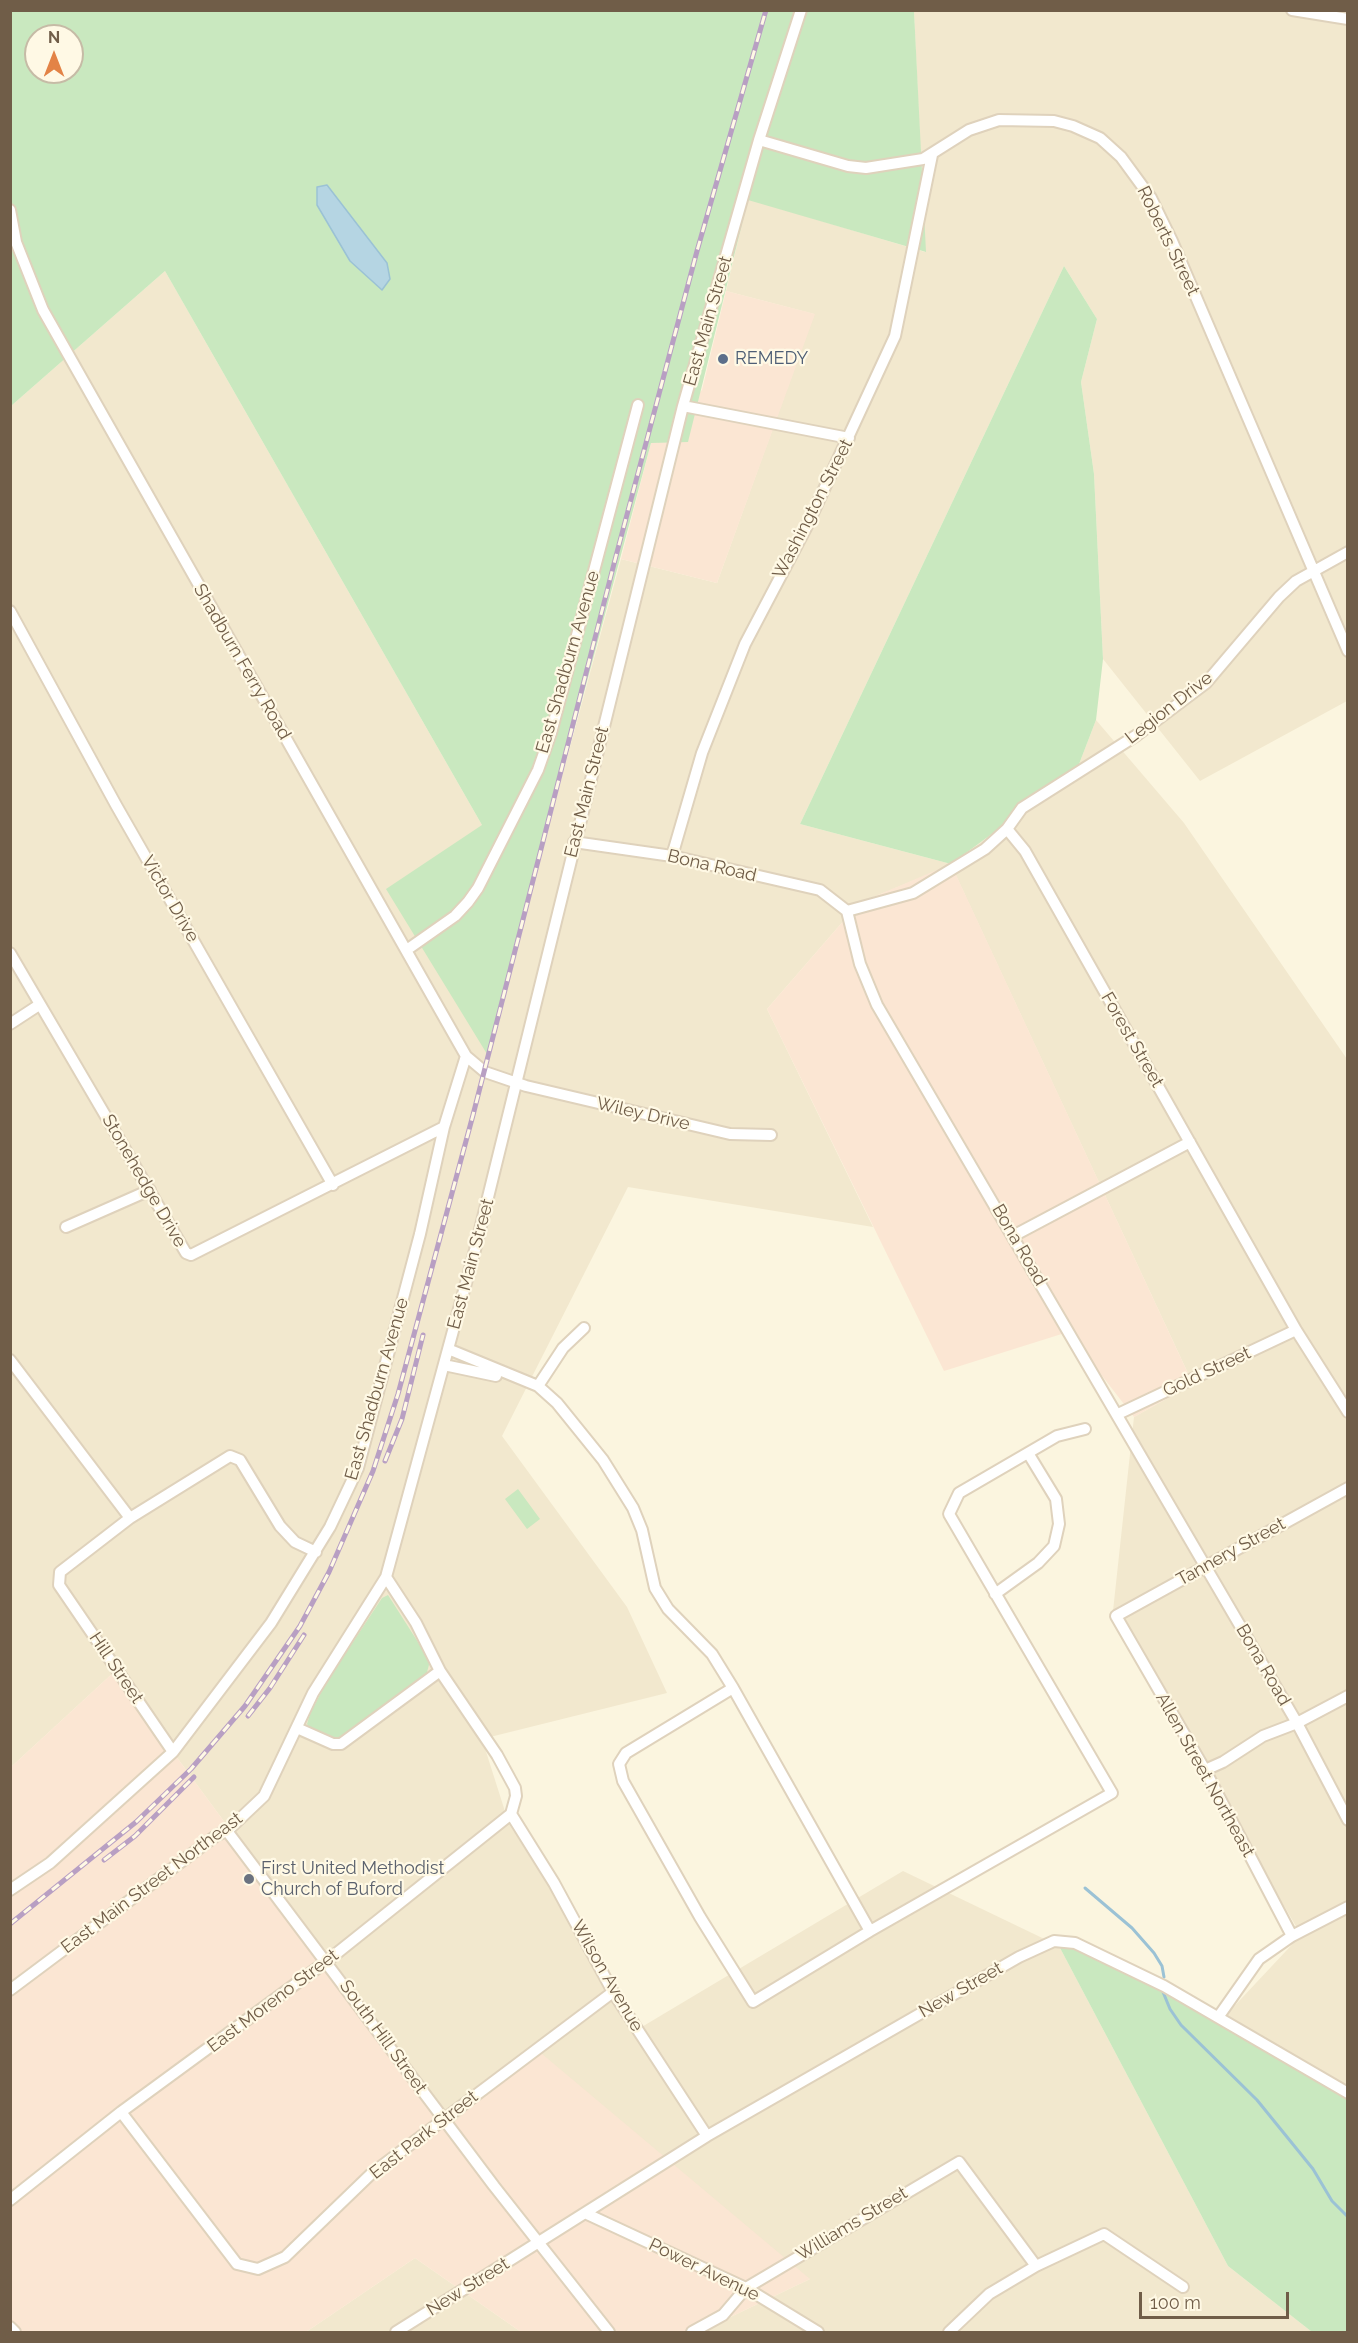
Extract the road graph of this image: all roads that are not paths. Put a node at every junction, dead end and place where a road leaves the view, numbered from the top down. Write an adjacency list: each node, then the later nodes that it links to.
1 (801, 10): 4 (street, East Main Street)
2 (1292, 10): 3 (street)
3 (1347, 18)
4 (759, 140): 5 (street, Roberts Street); 8 (street, East Main Street)
5 (932, 155): 9 (street, Washington Street); 11 (street, Roberts Street)
6 (10, 210): 18 (street, Shadburn Ferry Road)
7 (638, 405): 18 (street, East Shadburn Avenue)
8 (683, 406): 9 (street); 15 (street, East Main Street)
9 (849, 438): 16 (street, Washington Street)
10 (1347, 552): 11 (street, Legion Drive)
11 (1312, 573): 13 (street, Roberts Street); 14 (street, Legion Drive)
12 (10, 611): 27 (street, Victor Drive)
13 (1347, 651)
14 (1007, 829): 17 (street); 26 (street, Forest Street)
15 (574, 843): 16 (street, Bona Road); 23 (street, East Main Street)
16 (672, 855): 17 (street, Bona Road)
17 (847, 911): 30 (street, Bona Road)
18 (408, 949): 22 (street, Shadburn Ferry Road)
19 (10, 953): 20 (street, Stonehedge Drive)
20 (39, 1005): 21 (street); 28 (street, Stonehedge Drive)
21 (10, 1024)
22 (466, 1056): 23 (street, Shadburn Ferry Road); 24 (street, East Shadburn Avenue)
23 (516, 1083): 25 (street, Wiley Drive); 33 (street, East Main Street)
24 (444, 1127): 27 (street, Stonehedge Drive); 44 (street, East Shadburn Avenue)
25 (771, 1135)
26 (1190, 1142): 30 (street); 32 (street, Forest Street)
27 (333, 1185): 28 (street, Stonehedge Drive)
28 (150, 1190): 29 (street)
29 (66, 1227)
30 (1013, 1236): 39 (street, Bona Road)
31 (584, 1328): 37 (street)
32 (1296, 1330): 38 (street, Forest Street); 39 (street, Gold Street)
33 (448, 1349): 35 (street, East Main Street); 36 (street)
34 (10, 1360): 43 (street)
35 (444, 1365): 36 (street); 46 (street, East Main Street)
36 (517, 1378): 37 (street)
37 (538, 1386): 50 (street)
38 (1347, 1412)
39 (1118, 1414): 45 (street, Bona Road)
40 (1085, 1429): 41 (street)
41 (1028, 1453): 47 (street); 47 (street)
42 (1347, 1488): 45 (street, Tannery Street)
43 (130, 1518): 44 (street); 54 (street, Hill Street)
44 (316, 1552): 54 (street, East Shadburn Avenue)
45 (1206, 1566): 48 (street, Tannery Street); 52 (street, Bona Road)
46 (386, 1577): 49 (street); 53 (street, East Main Street Northeast)
47 (995, 1594): 61 (street)
48 (1116, 1616): 55 (street, Allen Street Northeast)
49 (440, 1671): 53 (street); 56 (street)
50 (733, 1688): 61 (street); 61 (street)
51 (1347, 1696): 52 (street)
52 (1297, 1722): 55 (street); 57 (street, Bona Road)
53 (297, 1728): 58 (street, East Main Street Northeast)
54 (173, 1752): 59 (street, East Shadburn Avenue)
55 (1205, 1770): 62 (street, Allen Street Northeast)
56 (511, 1814): 63 (street, East Moreno Street); 65 (street, Wilson Avenue)
57 (1347, 1820)
58 (227, 1831): 63 (street, South Hill Street); 64 (street, East Main Street Northeast)
59 (10, 1890)
60 (1347, 1907): 62 (street)
61 (870, 1931)
62 (1292, 1936): 66 (street)
63 (327, 1961): 68 (street, East Moreno Street); 69 (street, South Hill Street)
64 (10, 1990)
65 (613, 1992): 69 (street, East Park Street); 70 (street, Wilson Avenue)
66 (1219, 2016): 67 (street, New Street); 70 (street, New Street)
67 (1347, 2092)
68 (122, 2112): 69 (street, East Park Street); 71 (street, East Moreno Street)
69 (443, 2119): 73 (street, South Hill Street)
70 (707, 2136): 72 (street, New Street)
71 (10, 2200)
72 (587, 2214): 73 (street); 76 (street, Power Avenue)
73 (540, 2242): 79 (street, New Street); 80 (street, South Hill Street)
74 (1036, 2266): 75 (street); 76 (street, Williams Street); 83 (street)
75 (1184, 2287)
76 (746, 2288): 81 (street, Williams Street); 82 (street, Power Avenue)
77 (10, 2326): 78 (street)
78 (15, 2332)
79 (396, 2332)
80 (609, 2332)
81 (692, 2332)
82 (818, 2332)
83 (949, 2332)

